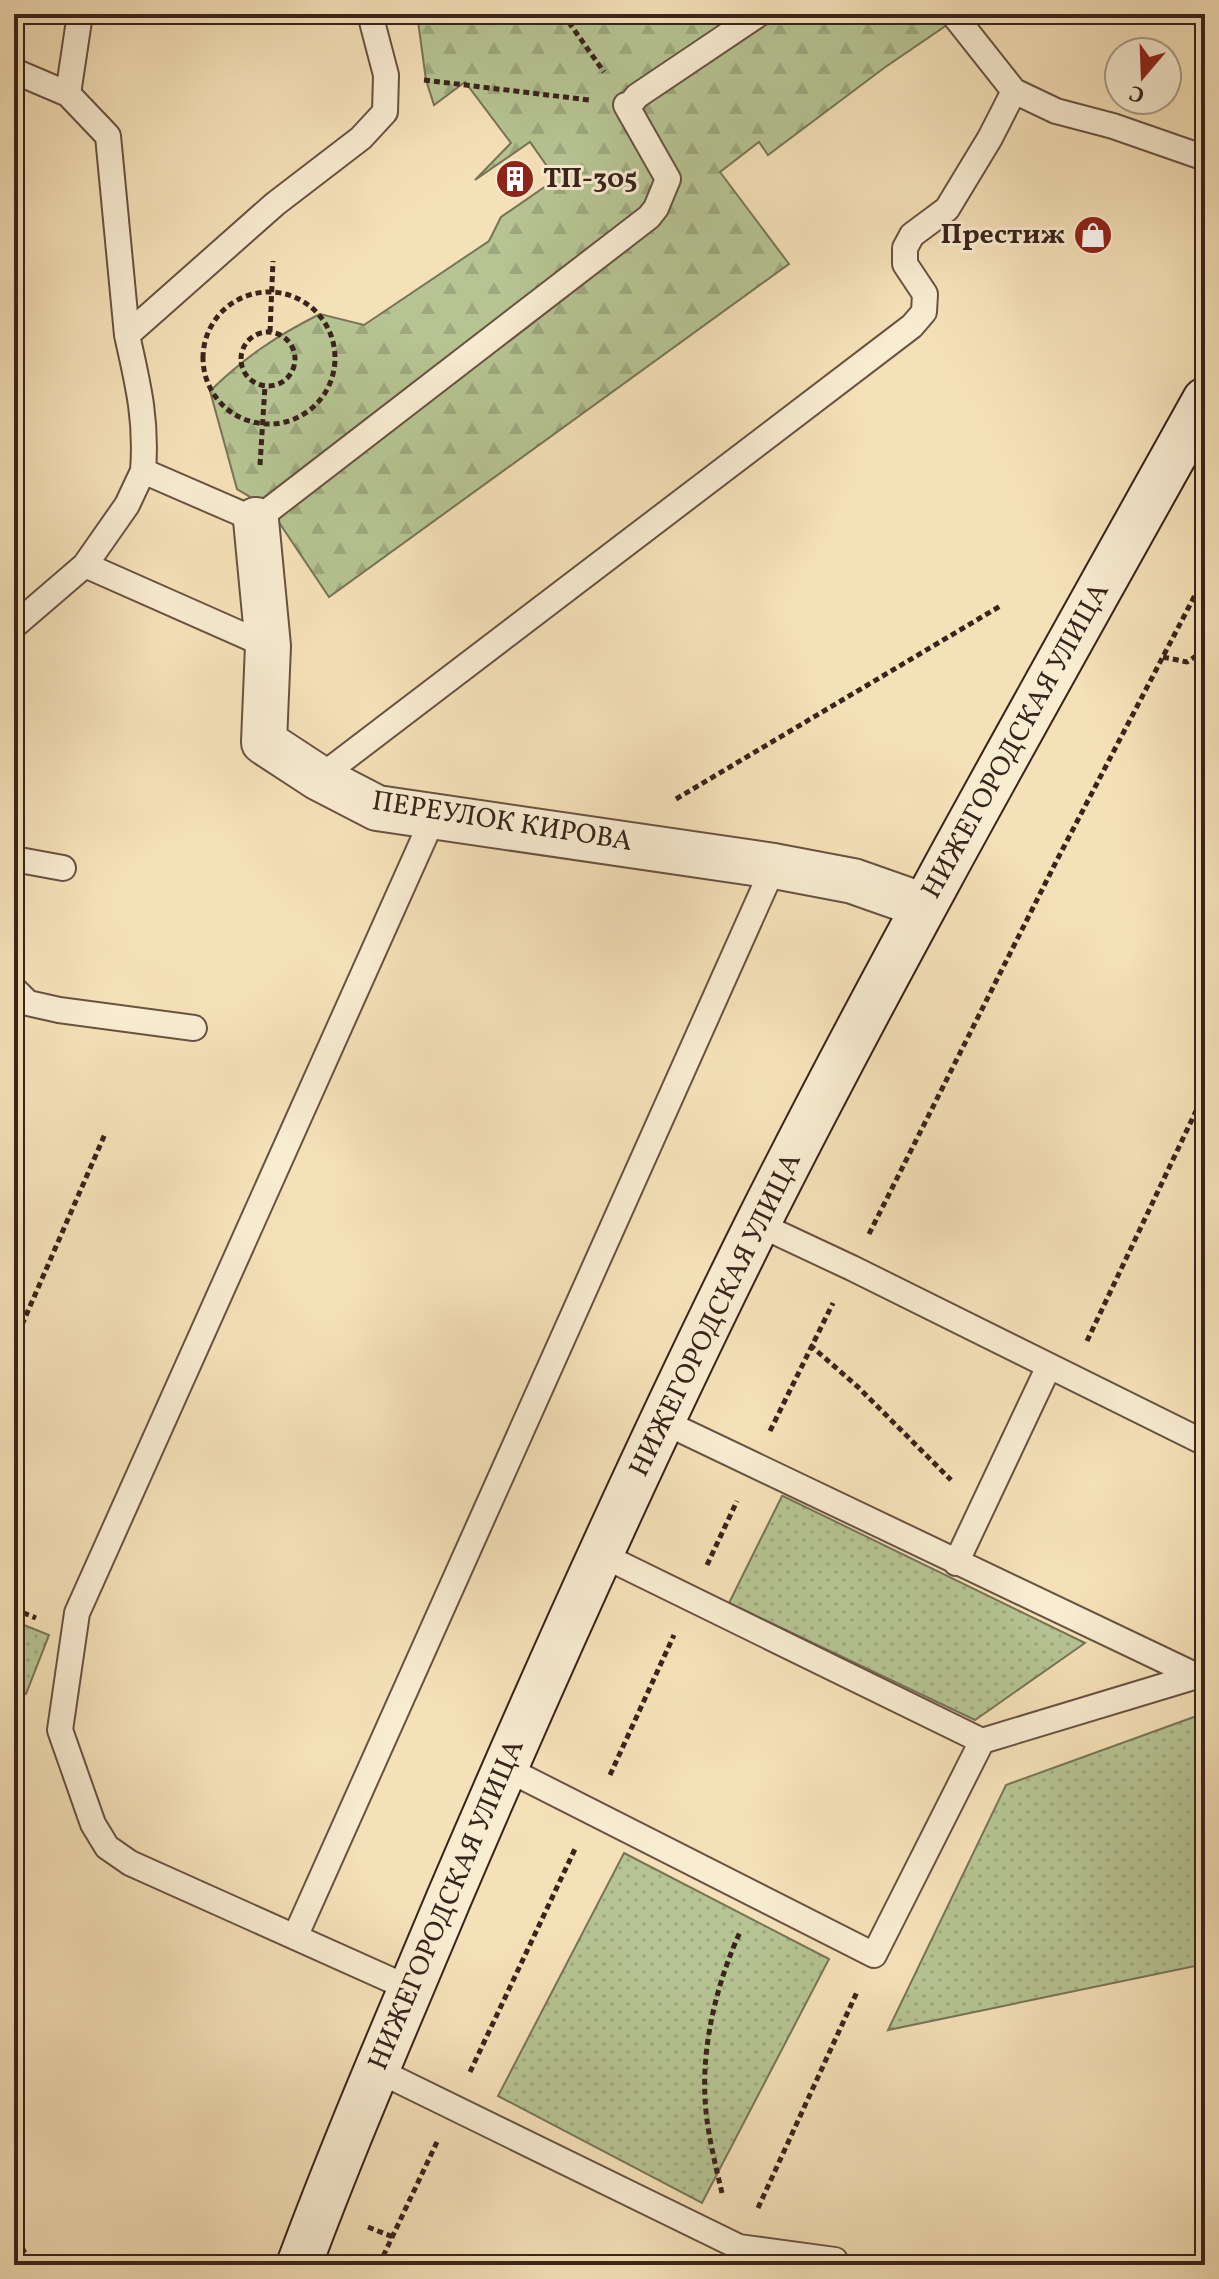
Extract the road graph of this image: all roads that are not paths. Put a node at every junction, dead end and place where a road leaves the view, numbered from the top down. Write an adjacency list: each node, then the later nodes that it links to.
1 (80, 14): 7 (lane)
2 (370, 14): 9 (lane)
3 (759, 14): 12 (lane)
4 (953, 14): 6 (lane)
5 (14, 71): 7 (lane)
6 (1014, 91): 8 (lane); 16 (lane)
7 (68, 94): 9 (lane)
8 (1205, 158)
9 (127, 335): 11 (lane)
10 (1205, 400): 21 (street, НИЖЕГОРОДСКАЯ УЛИЦА)
11 (143, 471): 12 (lane); 13 (lane)
12 (256, 520): 15 (street, ПЕРЕУЛОК КИРОВА)
13 (85, 565): 14 (lane); 15 (lane)
14 (14, 626)
15 (268, 646): 16 (street, ПЕРЕУЛОК КИРОВА)
16 (319, 778): 17 (street, ПЕРЕУЛОК КИРОВА)
17 (434, 816): 19 (street, ПЕРЕУЛОК КИРОВА); 33 (lane)
18 (14, 859): 20 (lane)
19 (774, 866): 21 (street, ПЕРЕУЛОК КИРОВА); 33 (lane)
20 (63, 868)
21 (924, 906): 24 (street, НИЖЕГОРОДСКАЯ УЛИЦА)
22 (14, 989): 23 (lane)
23 (194, 1028)
24 (758, 1224): 25 (lane); 26 (street, НИЖЕГОРОДСКАЯ УЛИЦА)
25 (1060, 1372): 27 (lane); 29 (lane)
26 (662, 1421): 28 (street, НИЖЕГОРОДСКАЯ УЛИЦА); 29 (lane)
27 (1205, 1443)
28 (600, 1554): 31 (lane); 32 (street, НИЖЕГОРОДСКАЯ УЛИЦА)
29 (956, 1563): 30 (lane)
30 (1201, 1676): 31 (lane)
31 (982, 1741): 32 (lane)
32 (505, 1768): 34 (street, НИЖЕГОРОДСКАЯ УЛИЦА)
33 (295, 1937): 34 (lane)
34 (411, 1989): 35 (street, НИЖЕГОРОДСКАЯ УЛИЦА)
35 (377, 2070): 36 (lane); 38 (street, НИЖЕГОРОДСКАЯ УЛИЦА)
36 (735, 2256): 37 (lane)
37 (835, 2260)
38 (299, 2265)

